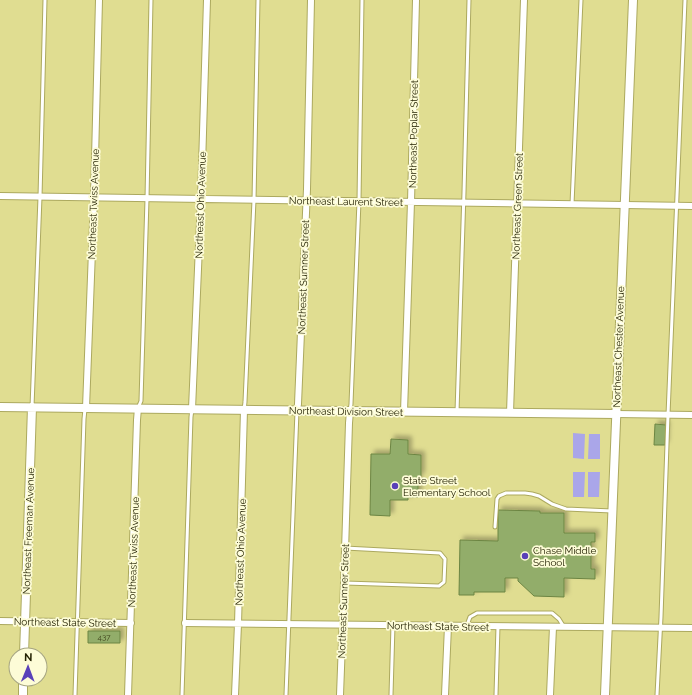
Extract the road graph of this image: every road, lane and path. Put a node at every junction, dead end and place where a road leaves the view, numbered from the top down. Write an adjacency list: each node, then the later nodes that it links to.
1 (45, 0): 15 (lane)
2 (99, 0): 16 (street, Northeast Twiss Avenue)
3 (151, 0): 17 (lane)
4 (207, 0): 18 (street, Northeast Ohio Avenue)
5 (258, 0): 19 (lane)
6 (311, 0): 20 (street, Northeast Sumner Street)
7 (362, 0): 21 (lane)
8 (416, 0): 22 (street, Northeast Poplar Street)
9 (469, 0): 23 (lane)
10 (524, 0): 24 (street, Northeast Green Street)
11 (581, 0): 25 (lane)
12 (633, 0): 26 (street, Northeast Chester Avenue)
13 (685, 0): 27 (lane)
14 (0, 196): 15 (street, Northeast Laurent Street)
15 (40, 197): 16 (street, Northeast Laurent Street); 30 (lane)
16 (94, 198): 17 (street, Northeast Laurent Street); 31 (street, Northeast Twiss Avenue)
17 (147, 199): 18 (street, Northeast Laurent Street); 32 (lane)
18 (201, 199): 19 (street, Northeast Laurent Street); 33 (street, Northeast Ohio Avenue)
19 (254, 200): 20 (street, Northeast Laurent Street); 34 (lane)
20 (306, 200): 21 (street, Northeast Laurent Street); 35 (street, Northeast Sumner Street)
21 (359, 201): 22 (street, Northeast Laurent Street); 36 (lane)
22 (411, 202): 23 (street, Northeast Laurent Street); 37 (street, Northeast Poplar Street)
23 (464, 203): 24 (street, Northeast Laurent Street); 38 (lane)
24 (517, 204): 25 (street, Northeast Laurent Street); 39 (street, Northeast Green Street)
25 (572, 204): 26 (street, Northeast Laurent Street)
26 (624, 205): 27 (street, Northeast Laurent Street); 40 (street, Northeast Chester Avenue)
27 (676, 206): 28 (street, Northeast Laurent Street); 41 (lane)
28 (692, 206)
29 (0, 407): 30 (street, Northeast Division Street)
30 (32, 407): 31 (street, Northeast Division Street); 48 (street, Northeast Freeman Avenue)
31 (86, 408): 32 (street, Northeast Division Street); 49 (lane)
32 (138, 408): 33 (street, Northeast Division Street); 50 (street, Northeast Twiss Avenue)
33 (192, 409): 34 (street, Northeast Division Street); 51 (lane)
34 (244, 410): 35 (street, Northeast Division Street); 52 (street, Northeast Ohio Avenue)
35 (297, 410): 36 (street, Northeast Division Street); 53 (lane)
36 (350, 411): 37 (street, Northeast Division Street); 45 (street, Northeast Sumner Street)
37 (404, 412): 38 (street, Northeast Division Street)
38 (457, 412): 39 (street, Northeast Division Street)
39 (510, 413): 40 (street, Northeast Division Street)
40 (616, 414): 41 (street, Northeast Division Street); 43 (street, Northeast Chester Avenue)
41 (668, 415): 42 (street, Northeast Division Street); 62 (lane)
42 (692, 415)
43 (612, 510): 44 (lane); 61 (street, Northeast Chester Avenue)
44 (495, 527)
45 (345, 548): 46 (street, Northeast Sumner Street); 46 (lane)
46 (344, 584): 54 (street, Northeast Sumner Street)
47 (0, 621): 48 (street, Northeast State Street)
48 (25, 622): 49 (street, Northeast State Street); 64 (street, Northeast Freeman Avenue)
49 (78, 622): 50 (street, Northeast State Street); 65 (lane)
50 (131, 623): 66 (street, Northeast Twiss Avenue)
51 (185, 623): 52 (street, Northeast State Street); 67 (lane)
52 (238, 624): 53 (street, Northeast State Street); 68 (street, Northeast Ohio Avenue)
53 (289, 624): 54 (street, Northeast State Street); 69 (lane)
54 (343, 625): 55 (street, Northeast State Street); 70 (street, Northeast Sumner Street)
55 (394, 625): 56 (street, Northeast State Street); 71 (lane)
56 (448, 626): 57 (street, Northeast State Street); 72 (street)
57 (467, 626): 58 (street, Northeast State Street); 60 (lane)
58 (498, 626): 59 (street, Northeast State Street); 73 (lane)
59 (553, 627): 60 (street, Northeast State Street); 74 (street)
60 (564, 627): 61 (street, Northeast State Street)
61 (607, 627): 62 (street, Northeast State Street); 75 (street, Northeast Chester Avenue)
62 (660, 628): 63 (street, Northeast State Street); 76 (lane)
63 (692, 628)
64 (24, 647)
65 (75, 695)
66 (128, 695)
67 (182, 695)
68 (235, 695)
69 (286, 695)
70 (340, 695)
71 (391, 695)
72 (445, 695)
73 (496, 695)
74 (550, 695)
75 (605, 695)
76 (657, 695)

